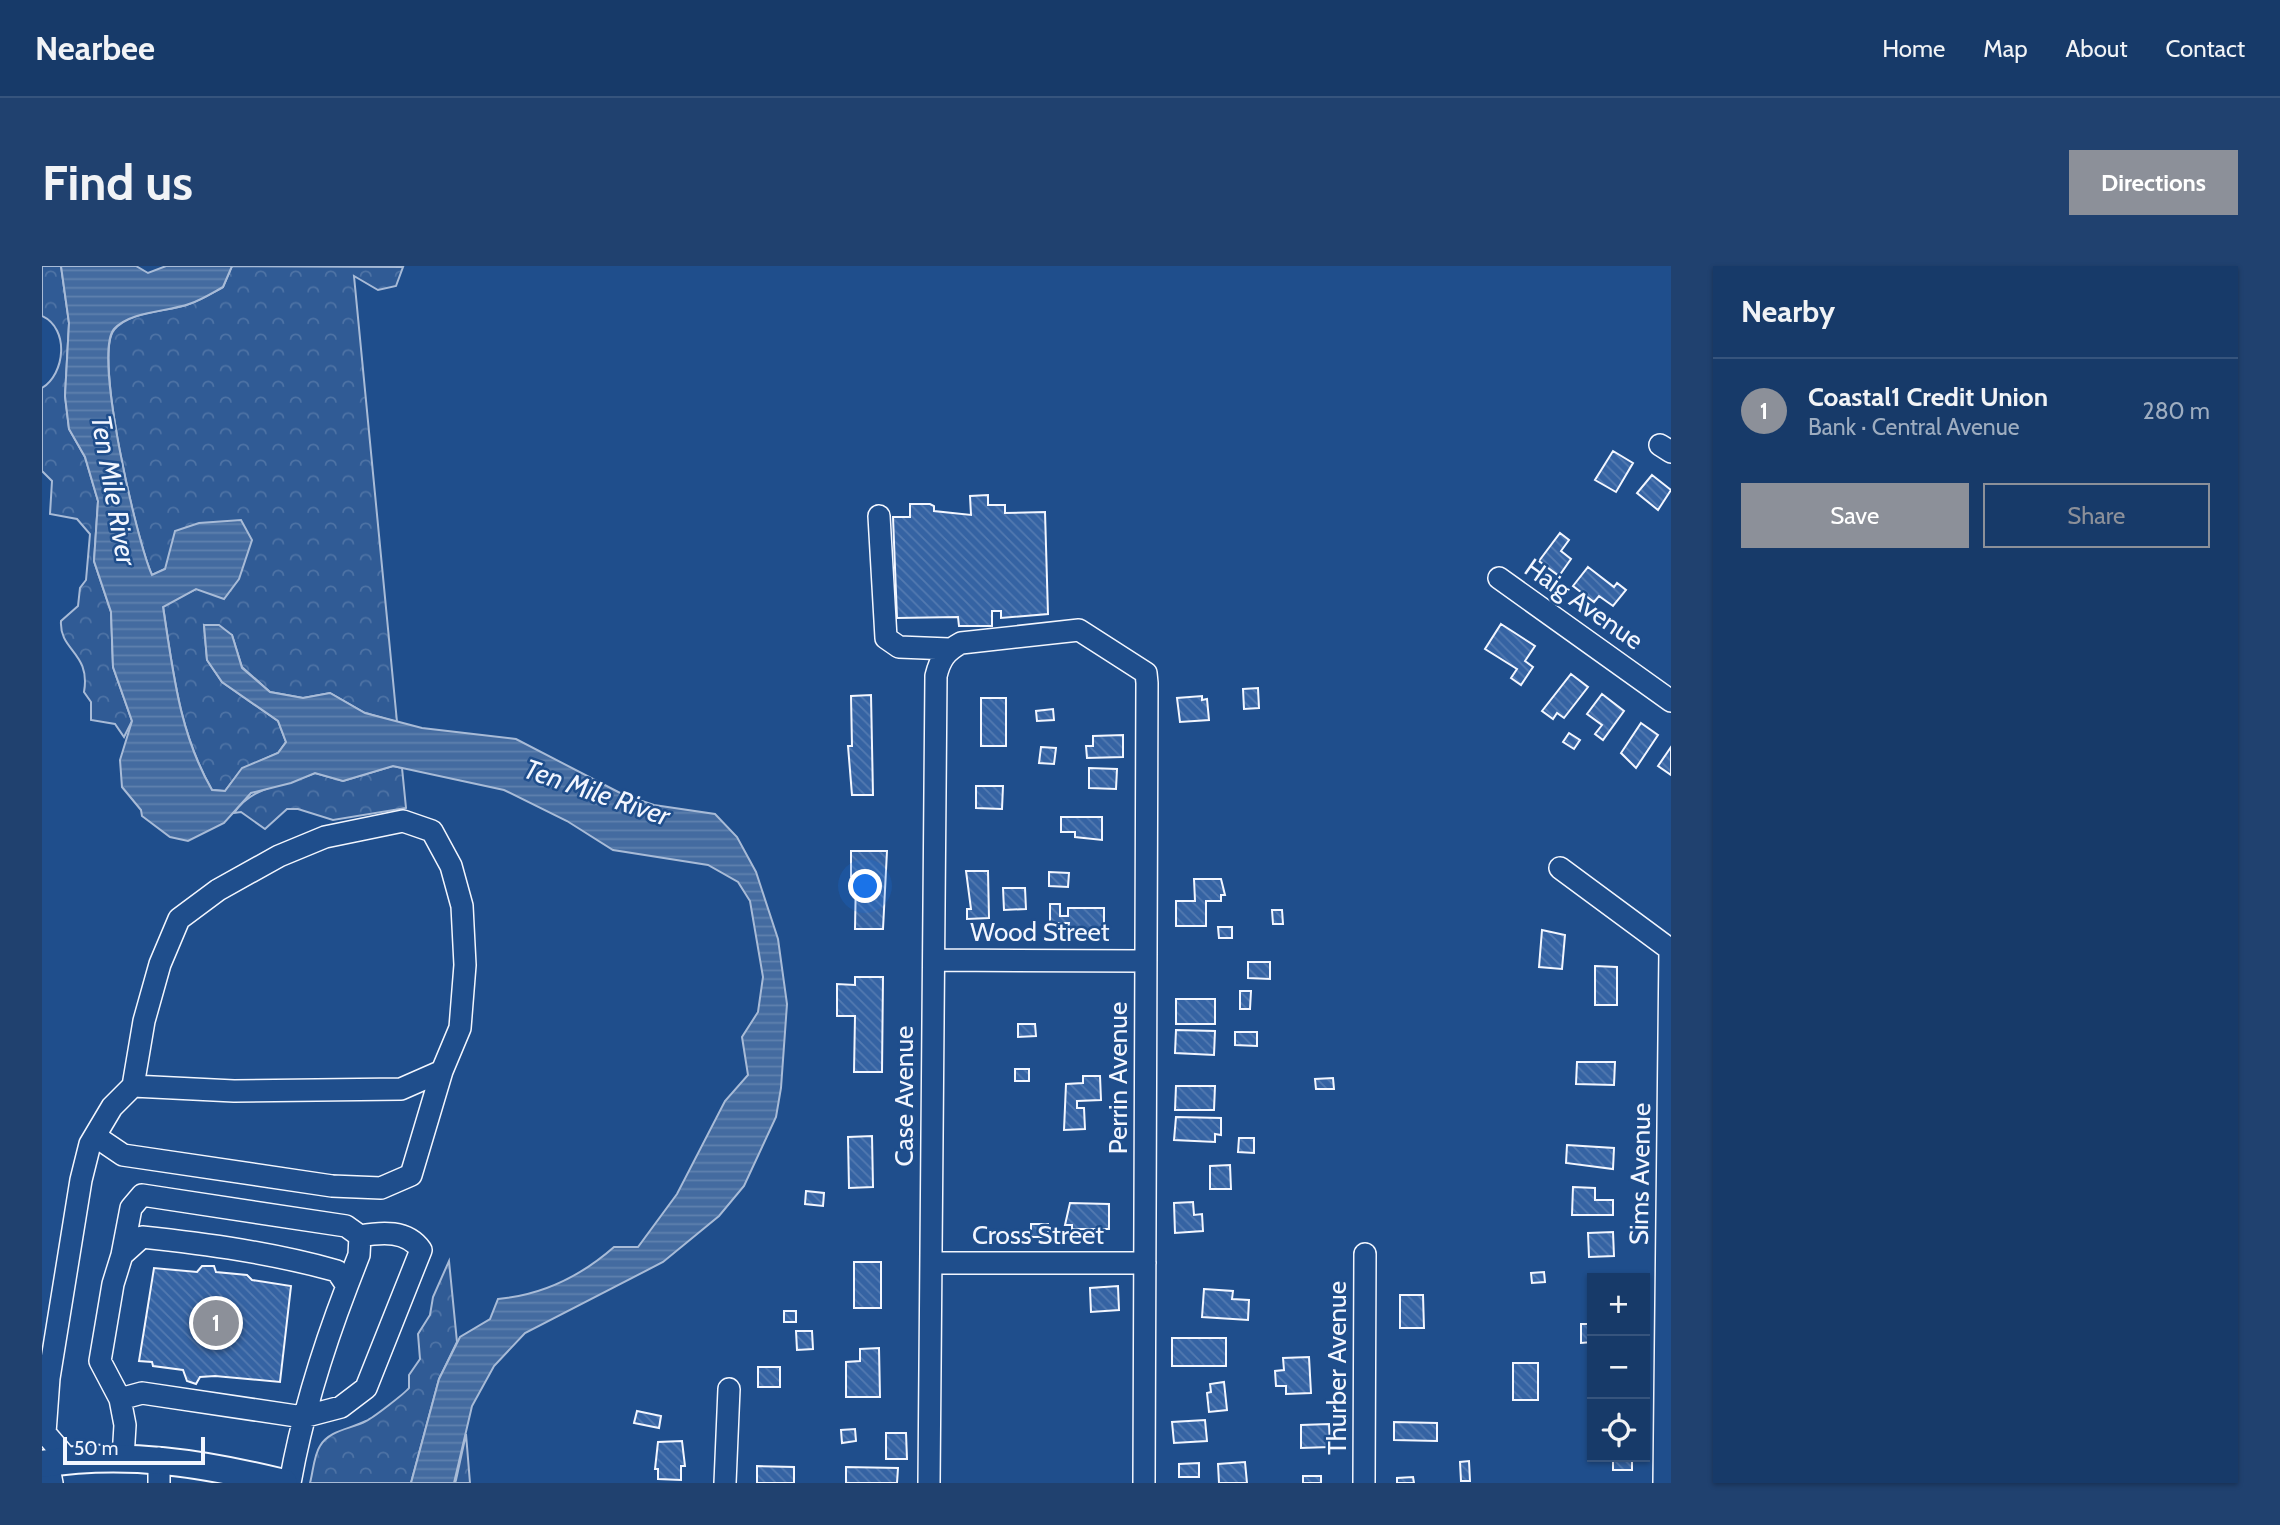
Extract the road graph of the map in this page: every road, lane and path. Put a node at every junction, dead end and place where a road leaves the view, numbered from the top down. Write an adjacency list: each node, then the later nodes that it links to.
1 (878, 516): 3 (street)
2 (1499, 578): 4 (street, Haig Avenue)
3 (949, 649): 7 (street, Case Avenue); 8 (street, Perrin Avenue)
4 (1671, 701)
5 (1560, 868): 6 (street)
6 (1671, 950): 29 (street, Sims Avenue)
7 (934, 960): 8 (street, Wood Street); 15 (street, Case Avenue)
8 (1146, 961): 16 (street, Perrin Avenue)
9 (442, 1071): 10 (street); 10 (street); 11 (street)
10 (133, 1086): 11 (street)
11 (94, 1136): 22 (street)
12 (360, 1236): 14 (street); 17 (street); 20 (street)
13 (1365, 1254): 28 (street, Thurber Avenue)
14 (122, 1255): 17 (street); 19 (street)
15 (931, 1263): 16 (street, Cross Street); 26 (street, Case Avenue)
16 (1145, 1263): 27 (street, Perrin Avenue)
17 (346, 1286): 20 (street)
18 (729, 1389): 25 (street)
19 (120, 1399): 20 (street); 21 (street)
20 (303, 1417): 24 (street)
21 (123, 1458): 22 (main road); 23 (main road)
22 (52, 1468)
23 (159, 1471): 24 (main road)
24 (278, 1482)
25 (725, 1483)
26 (929, 1483)
27 (1144, 1483)
28 (1364, 1483)
29 (1664, 1483)

